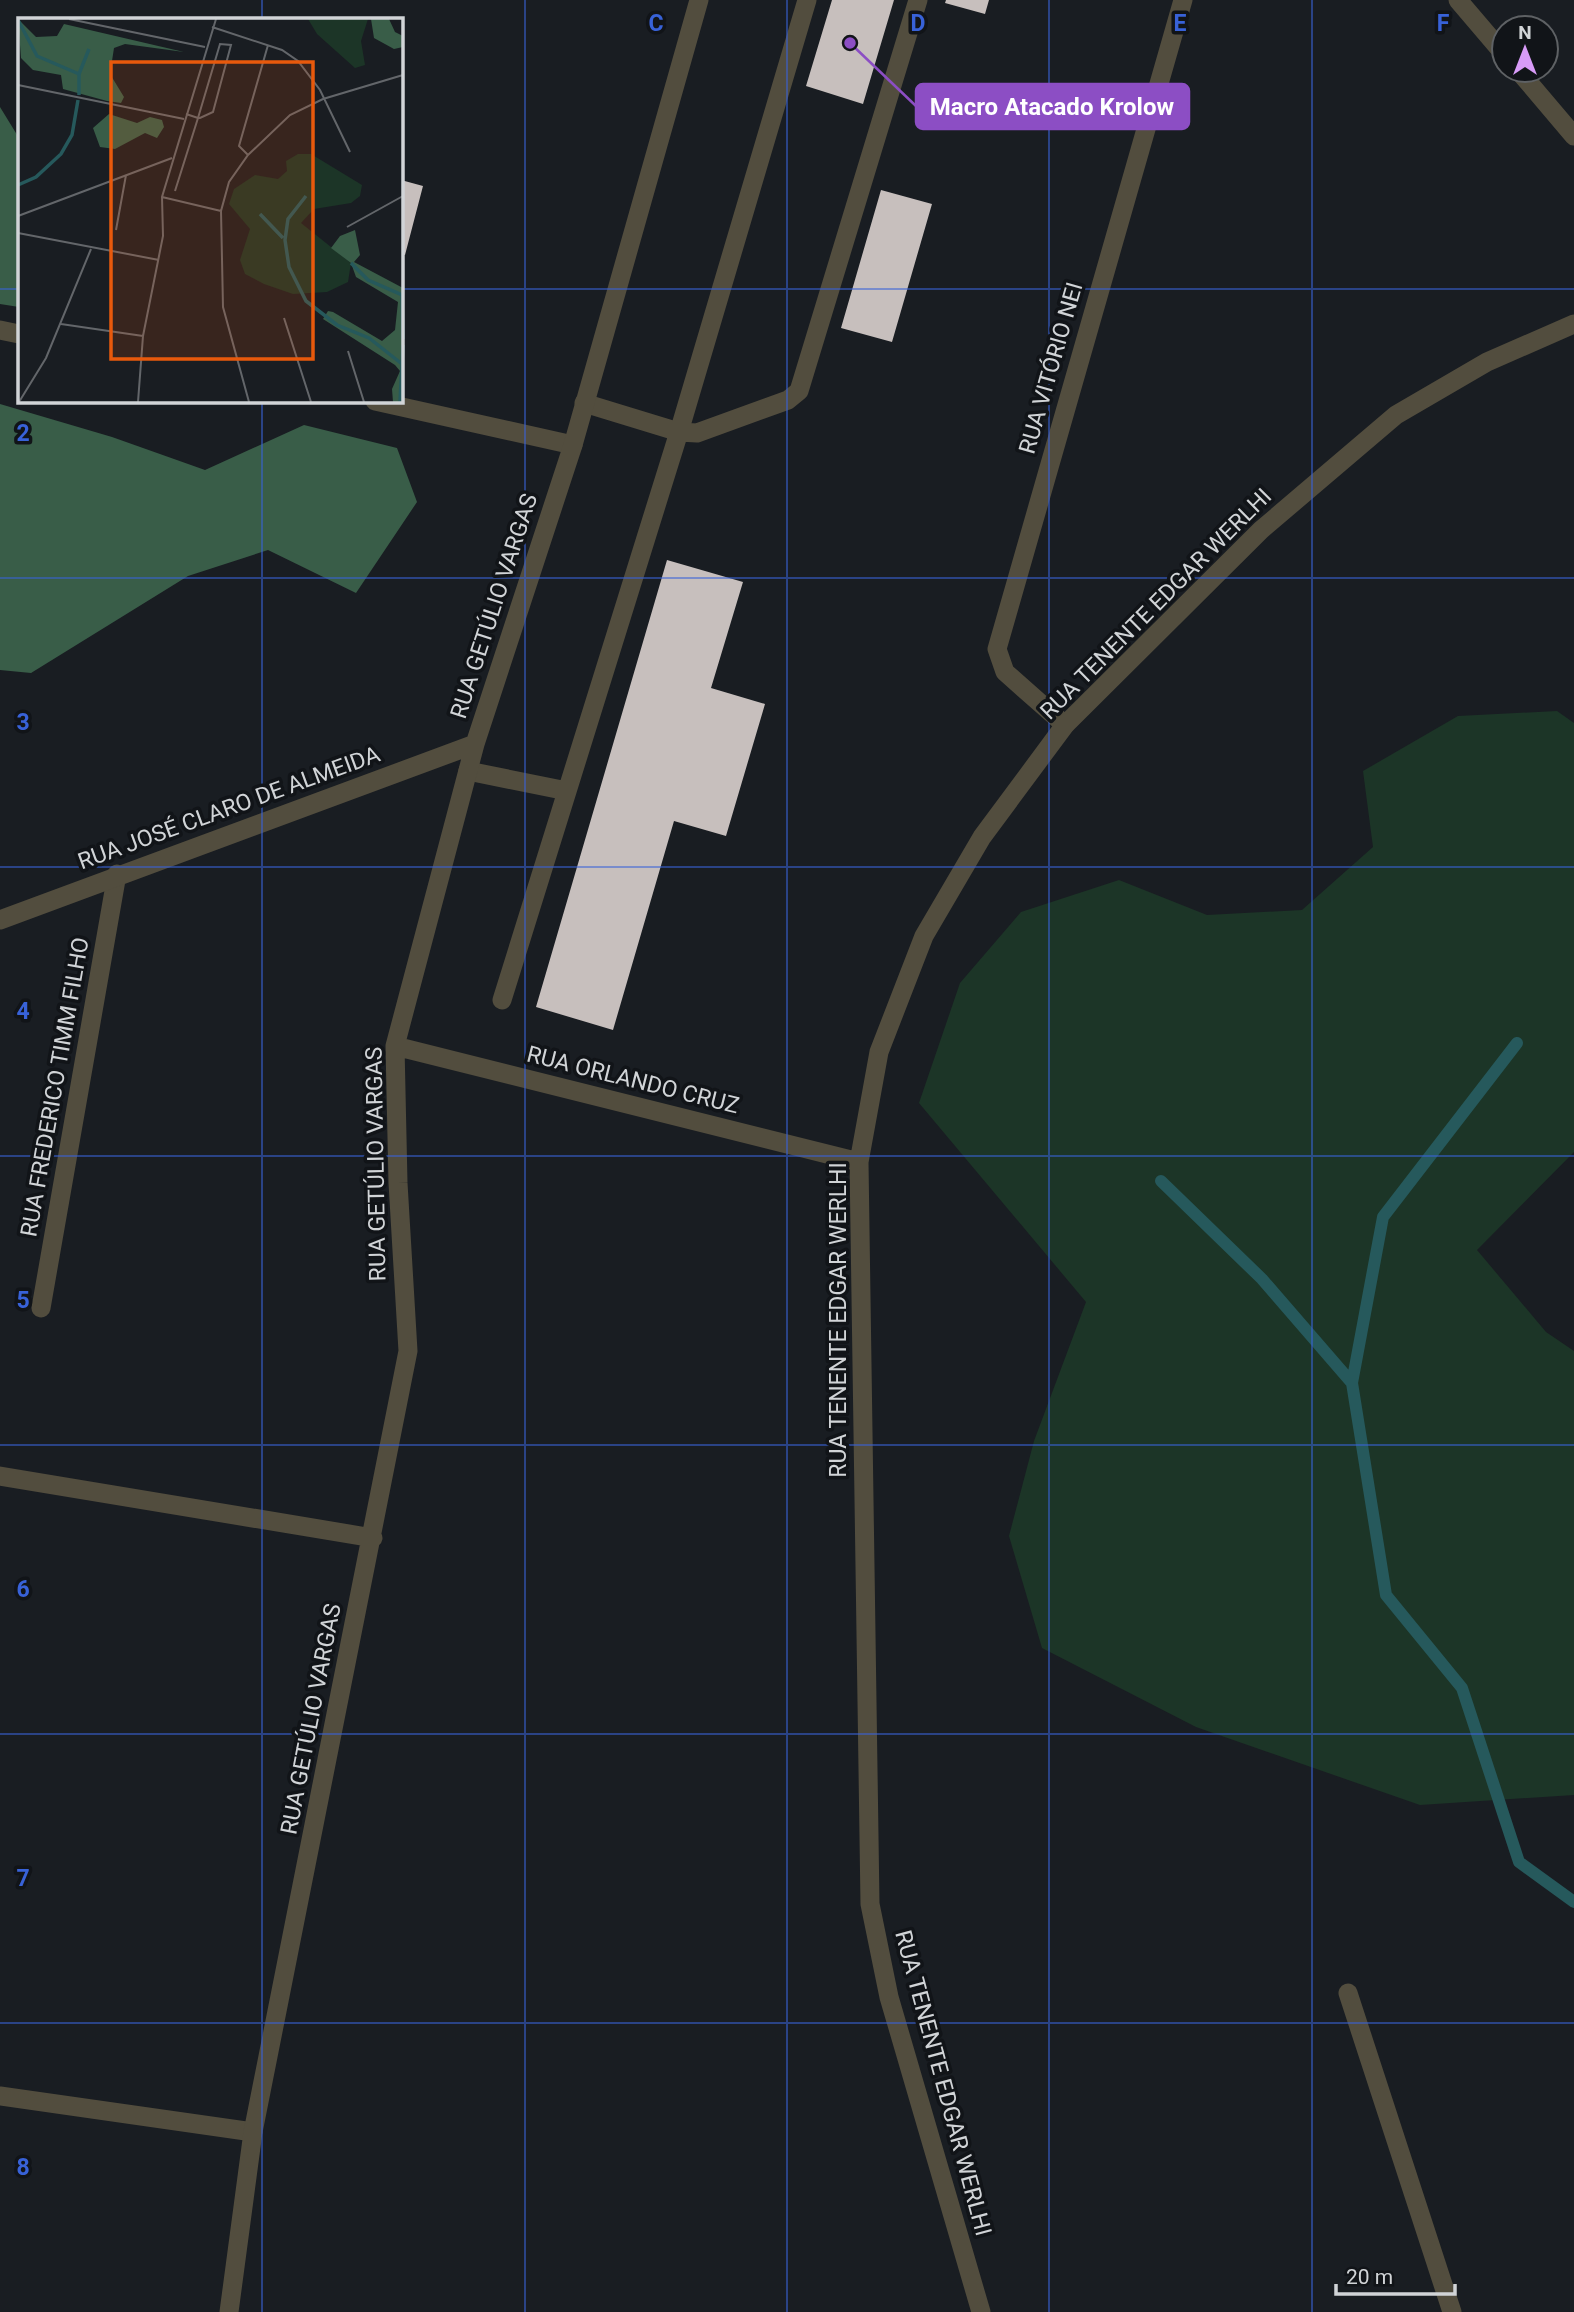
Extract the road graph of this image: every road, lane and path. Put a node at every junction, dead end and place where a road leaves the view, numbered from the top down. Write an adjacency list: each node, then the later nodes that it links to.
1 (699, 0): 13 (street, RUA GETÚLIO VARGAS)
2 (807, 0): 14 (street)
3 (918, 0): 14 (street)
4 (1182, 0): 16 (street, RUA VITÓRIO NEI)
5 (1458, 0): 6 (street)
6 (1490, 38)
7 (1530, 84): 8 (street)
8 (1574, 136)
9 (1574, 324): 16 (street, RUA TENENTE EDGAR WERLHI)
10 (0, 330): 11 (street)
11 (18, 334)
12 (380, 402): 15 (street)
13 (584, 403): 14 (street); 15 (street, RUA GETÚLIO VARGAS)
14 (679, 432): 19 (street)
15 (573, 445): 17 (street, RUA GETÚLIO VARGAS)
16 (1065, 725): 24 (street, RUA TENENTE EDGAR WERLHI)
17 (475, 744): 18 (street, RUA GETÚLIO VARGAS); 20 (street, RUA JOSÉ CLARO DE ALMEIDA)
18 (468, 771): 19 (street); 23 (street, RUA GETÚLIO VARGAS)
19 (567, 791): 22 (street)
20 (117, 874): 21 (street, RUA JOSÉ CLARO DE ALMEIDA); 25 (street, RUA FREDERICO TIMM FILHO)
21 (0, 919)
22 (502, 1000)
23 (395, 1046): 24 (street, RUA ORLANDO CRUZ); 27 (street, RUA GETÚLIO VARGAS)
24 (859, 1161): 32 (street, RUA TENENTE EDGAR WERLHI)
25 (41, 1308)
26 (0, 1476): 27 (street)
27 (373, 1538): 30 (street, RUA GETÚLIO VARGAS)
28 (1348, 1993): 33 (street)
29 (0, 2096): 30 (street)
30 (253, 2132): 31 (street, RUA GETÚLIO VARGAS)
31 (229, 2312)
32 (981, 2312)
33 (1452, 2312)

